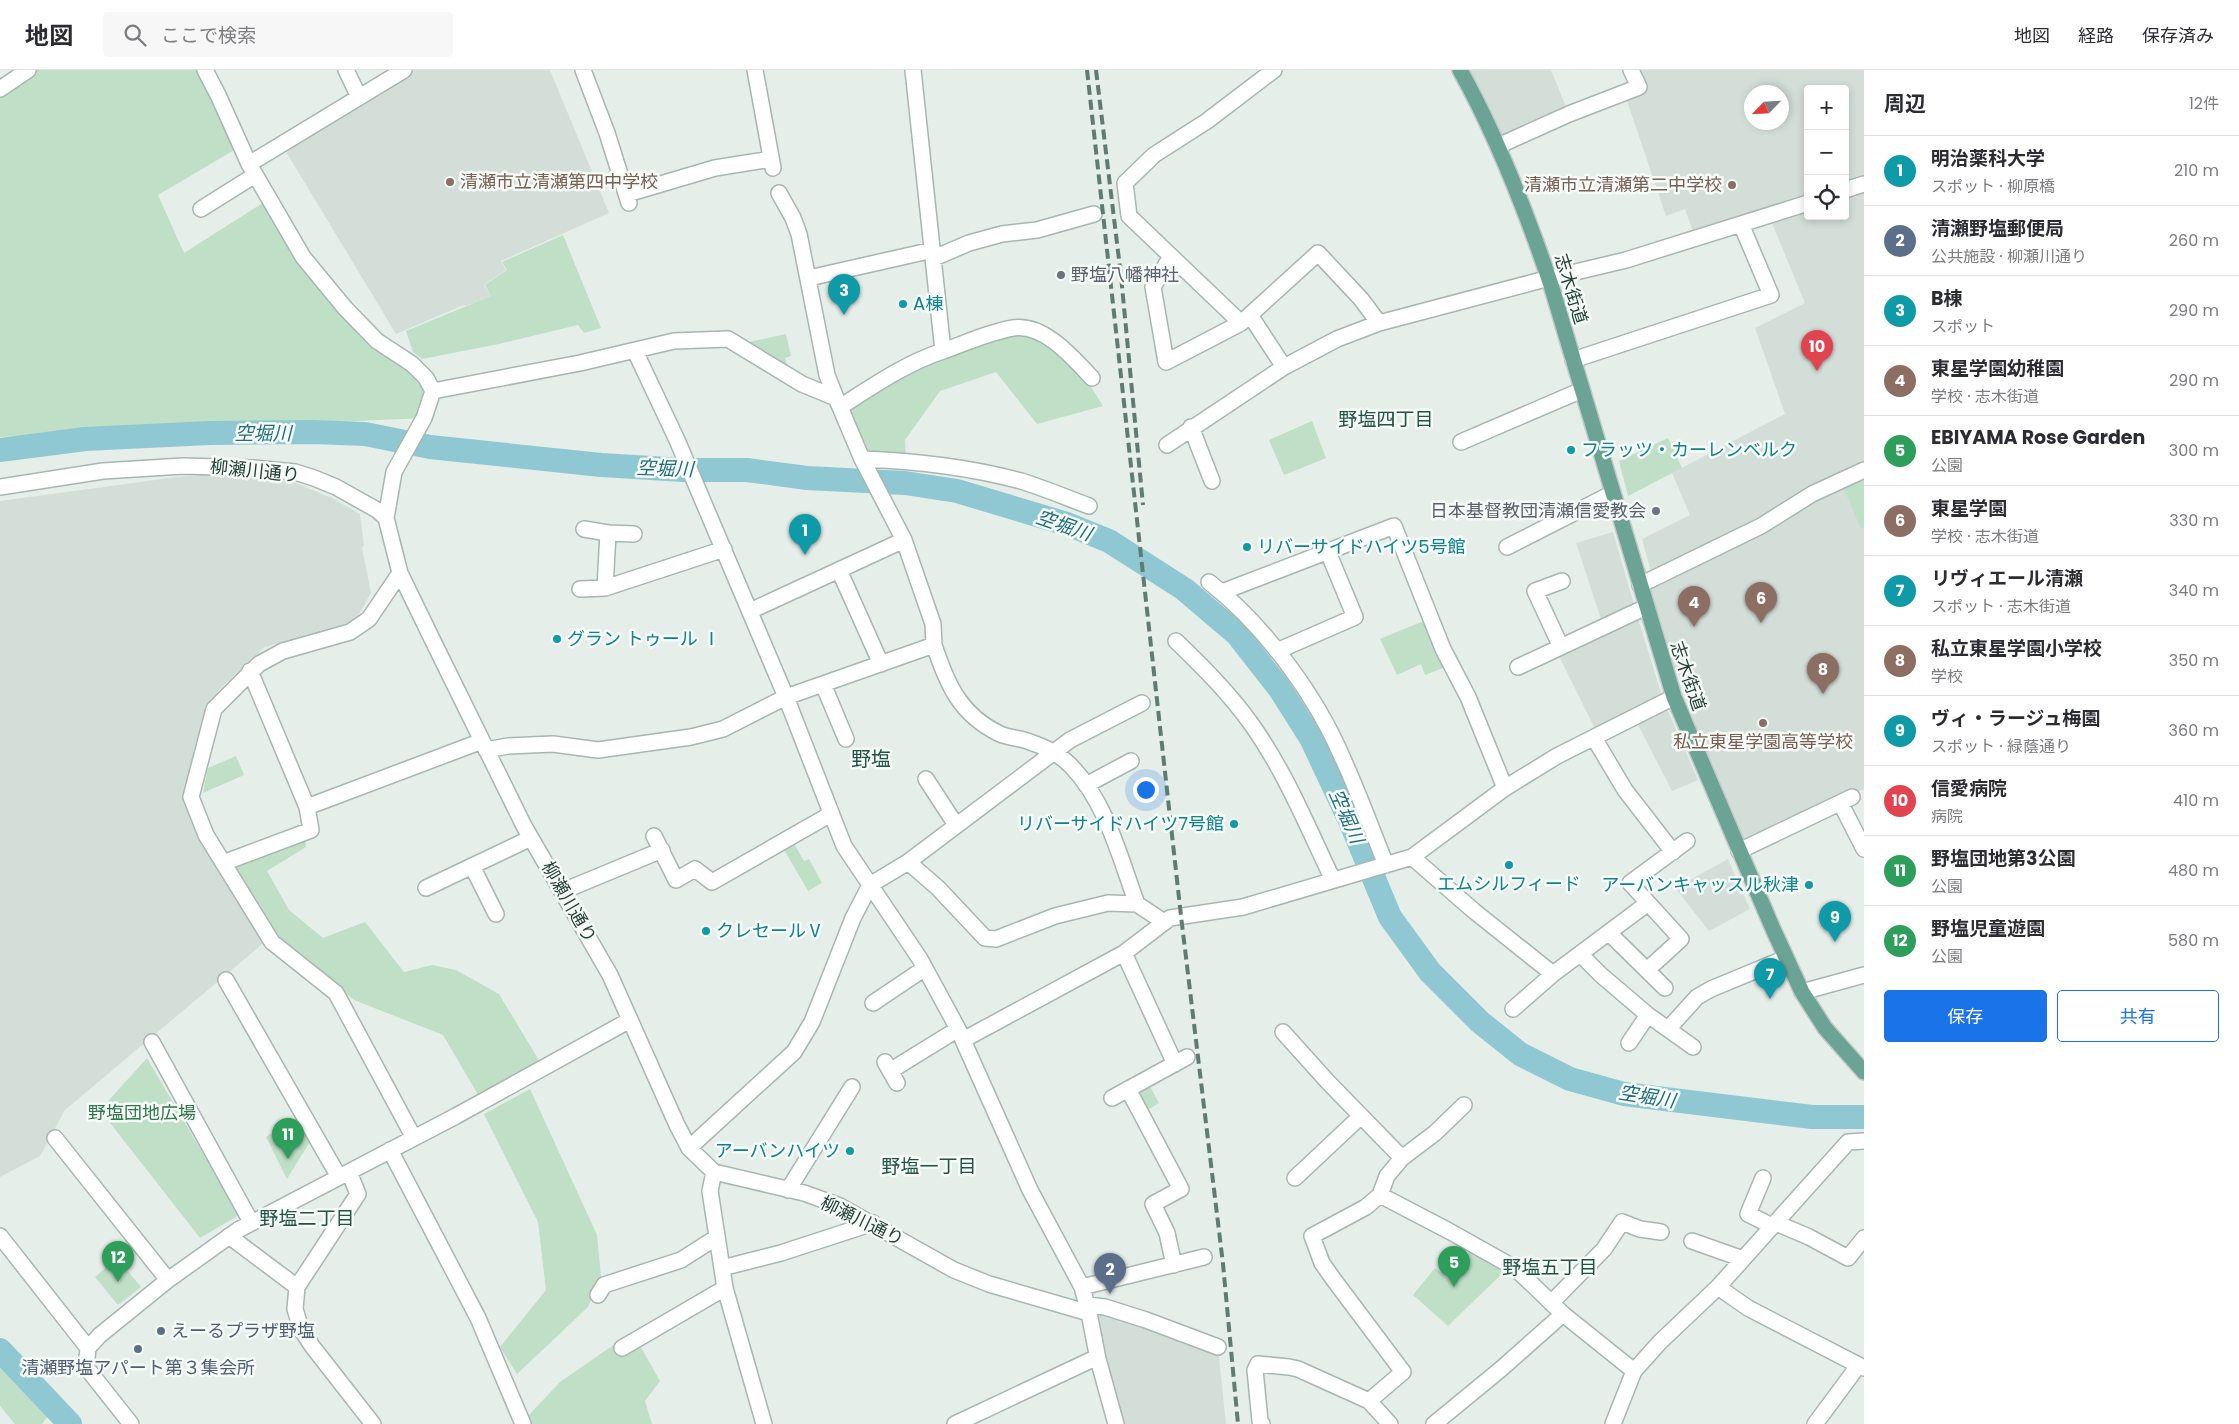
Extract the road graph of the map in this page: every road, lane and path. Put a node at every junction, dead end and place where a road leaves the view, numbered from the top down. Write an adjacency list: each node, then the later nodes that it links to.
1 (28, 70): 11 (street)
2 (205, 70): 14 (street)
3 (346, 70): 12 (street)
4 (404, 70): 12 (street)
5 (582, 70): 6 (street)
6 (755, 70)
7 (912, 70): 22 (street)
8 (1274, 70): 23 (street)
9 (1460, 70): 13 (main road, 志木街道)
10 (1630, 70): 13 (street)
11 (0, 89)
12 (359, 97): 14 (street)
13 (1498, 146): 25 (main road, 志木街道)
14 (252, 169): 19 (street); 33 (street)
15 (1864, 184): 16 (street)
16 (1849, 189)
17 (779, 193): 24 (street)
18 (1804, 204): 21 (street)
19 (201, 209)
20 (1094, 214): 22 (street)
21 (1741, 224): 25 (street); 30 (street)
22 (934, 254): 24 (street); 29 (street)
23 (1171, 256): 26 (street); 26 (street)
24 (809, 278): 35 (street)
25 (1549, 279): 27 (street); 30 (main road, 志木街道)
26 (1246, 319): 27 (street); 31 (street)
27 (1378, 323): 31 (street)
28 (635, 351): 33 (street); 35 (street); 51 (street)
29 (943, 351): 32 (street); 35 (street)
30 (1573, 360): 34 (main road, 志木街道)
31 (1284, 367): 36 (street)
32 (1092, 378)
33 (433, 390): 45 (street)
34 (1582, 390): 37 (street); 43 (main road, 志木街道)
35 (838, 402): 39 (street)
36 (1191, 427): 38 (street); 41 (street)
37 (1461, 442)
38 (1166, 445)
39 (864, 461): 44 (street); 49 (street)
40 (1864, 470): 57 (street)
41 (1212, 481)
42 (0, 487): 45 (street, 柳瀬川通り)
43 (1613, 493): 50 (street); 57 (main road, 志木街道)
44 (1089, 506)
45 (386, 518): 54 (street, 柳瀬川通り)
46 (584, 530): 47 (street)
47 (608, 532): 48 (street); 58 (street)
48 (634, 534)
49 (904, 540): 53 (street); 64 (street)
50 (1507, 547)
51 (724, 549): 58 (street); 62 (street)
52 (1328, 552): 60 (street); 66 (street); 81 (street)
53 (838, 570): 62 (street); 67 (street)
54 (400, 573): 69 (street); 76 (street, 柳瀬川通り)
55 (1562, 581): 65 (street)
56 (1209, 582): 60 (street)
57 (1640, 585): 61 (main road, 志木街道)
58 (604, 588): 59 (street)
59 (580, 589)
60 (1222, 592): 66 (street)
61 (1646, 607): 65 (street); 72 (main road, 志木街道)
62 (750, 610): 71 (street)
63 (1176, 641): 97 (street)
64 (934, 645): 67 (street); 77 (street)
65 (1561, 647): 68 (street)
66 (1277, 651): 95 (street)
67 (881, 664): 70 (street)
68 (1518, 667)
69 (250, 671): 82 (street); 94 (street)
70 (823, 684): 71 (street); 75 (street)
71 (786, 697): 76 (street); 83 (street)
72 (1674, 697): 74 (street); 90 (main road, 志木街道)
73 (1142, 703): 77 (street)
74 (1594, 738): 81 (street); 91 (street)
75 (846, 739)
76 (484, 745): 82 (street); 86 (street, 柳瀬川通り)
77 (1054, 752): 80 (street); 84 (street)
78 (1131, 761): 80 (street)
79 (926, 778): 84 (street)
80 (1086, 785): 102 (street)
81 (1504, 788): 92 (street)
82 (306, 806): 94 (street)
83 (832, 814): 89 (street); 98 (street)
84 (956, 825): 93 (street)
85 (654, 836): 89 (street)
86 (531, 838): 96 (street); 100 (street, 柳瀬川通り)
87 (1687, 841): 91 (street)
88 (1864, 849): 90 (street)
89 (662, 850): 100 (street)
90 (1740, 851): 108 (main road, 志木街道)
91 (1673, 852): 101 (street)
92 (1412, 857): 95 (street); 111 (street)
93 (908, 862): 98 (street); 102 (street)
94 (223, 863): 134 (street)
95 (1386, 865): 97 (street)
96 (472, 866): 99 (street); 103 (street)
97 (1333, 880): 104 (street)
98 (870, 886): 109 (street); 136 (street)
99 (426, 888)
100 (563, 892): 119 (street, 柳瀬川通り)
101 (1648, 902): 105 (street); 110 (street)
102 (1137, 904): 104 (street)
103 (496, 914)
104 (1164, 922): 106 (street)
105 (1609, 933): 107 (street); 110 (street)
106 (1124, 952): 122 (street); 129 (street)
107 (1580, 954): 111 (street); 118 (street)
108 (1786, 958): 115 (main road, 志木街道); 120 (street)
109 (925, 968): 116 (street); 122 (street)
110 (1647, 970): 114 (street)
111 (1553, 974): 117 (street)
112 (1864, 975): 115 (street)
113 (226, 980): 140 (street)
114 (1665, 988)
115 (1802, 992): 126 (main road, 志木街道)
116 (873, 1003)
117 (1513, 1009)
118 (1648, 1014): 120 (street); 124 (street)
119 (630, 1020): 134 (street); 136 (street, 柳瀬川通り)
120 (1669, 1028): 125 (street)
121 (1283, 1032): 132 (street)
122 (960, 1035): 127 (street); 160 (street)
123 (152, 1042): 145 (street)
124 (1629, 1043)
125 (1693, 1047)
126 (1863, 1071)
127 (890, 1072)
128 (852, 1087): 143 (street)
129 (1128, 1089): 130 (street); 156 (street)
130 (1112, 1098)
131 (1464, 1105): 138 (street)
132 (1361, 1116): 138 (street); 141 (street)
133 (55, 1138): 158 (street)
134 (414, 1138): 137 (street)
135 (1864, 1141): 147 (street)
136 (689, 1148): 139 (street, 柳瀬川通り)
137 (390, 1150): 140 (street); 178 (street)
138 (1402, 1158): 144 (street)
139 (714, 1172): 143 (street, 柳瀬川通り); 151 (street)
140 (344, 1175): 145 (street); 159 (street)
141 (1294, 1178)
142 (1763, 1178): 147 (street)
143 (788, 1190): 146 (street, 柳瀬川通り)
144 (1380, 1195): 164 (street); 173 (street)
145 (251, 1222): 150 (street)
146 (873, 1223): 157 (street); 165 (street, 柳瀬川通り)
147 (1774, 1224): 152 (street); 155 (street)
148 (1662, 1232): 164 (street)
149 (0, 1236): 168 (street)
150 (229, 1236): 158 (street); 159 (street)
151 (717, 1236): 157 (street); 163 (street)
152 (1864, 1238)
153 (1692, 1241): 155 (street)
154 (1204, 1257): 156 (street)
155 (1743, 1259): 161 (street)
156 (1174, 1265): 160 (street)
157 (722, 1268): 162 (street)
158 (168, 1280): 168 (street)
159 (297, 1287): 177 (street)
160 (1082, 1287): 165 (street)
161 (1718, 1287): 171 (street); 172 (street)
162 (725, 1288): 169 (street); 179 (street)
163 (598, 1295)
164 (1551, 1303): 166 (street)
165 (1089, 1309): 167 (street, 柳瀬川通り); 170 (street)
166 (1562, 1314): 172 (street); 175 (street)
167 (1218, 1347)
168 (88, 1348): 176 (street)
169 (622, 1348)
170 (1098, 1359): 174 (street); 181 (street)
171 (1862, 1368): 185 (street)
172 (1634, 1371): 184 (street)
173 (1369, 1401): 182 (street); 183 (street)
174 (981, 1419): 180 (street)
175 (1439, 1423)
176 (131, 1424)
177 (373, 1424)
178 (523, 1424)
179 (764, 1424)
180 (955, 1424)
181 (1116, 1424)
182 (1262, 1424)
183 (1390, 1424)
184 (1613, 1424)
185 (1815, 1424)

